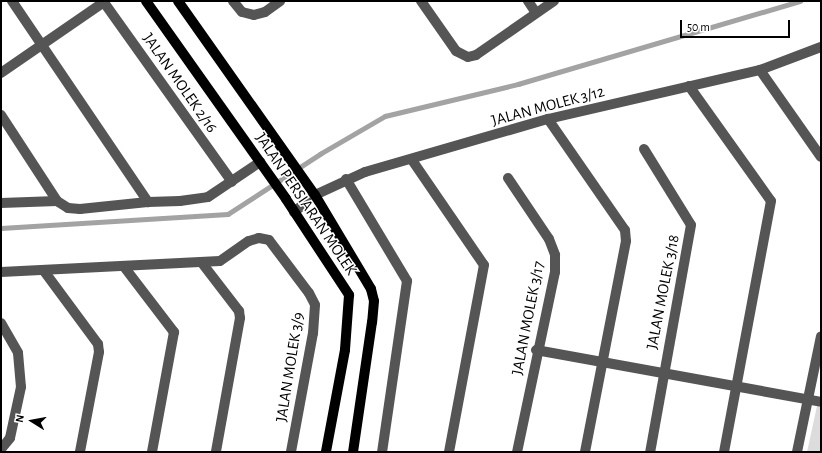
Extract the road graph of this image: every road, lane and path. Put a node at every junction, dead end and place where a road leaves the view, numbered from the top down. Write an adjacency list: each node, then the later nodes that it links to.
1 (12, 1): 11 (street)
2 (146, 1): 21 (main road, JALAN PERSIARAN MOLEK)
3 (178, 1): 25 (main road, JALAN PERSIARAN MOLEK)
4 (233, 1): 5 (street)
5 (280, 1)
6 (421, 1): 10 (street)
7 (528, 1): 10 (street)
8 (554, 1): 10 (street)
9 (104, 2): 11 (street); 24 (street, JALAN MOLEK 2/16)
10 (536, 13)
11 (42, 45): 14 (street); 27 (street)
12 (821, 47): 13 (street, JALAN MOLEK 3/12)
13 (760, 70): 15 (street, JALAN MOLEK 3/12); 19 (street)
14 (1, 73)
15 (689, 86): 17 (street, JALAN MOLEK 3/12); 39 (street)
16 (1, 116): 26 (street)
17 (548, 119): 20 (street, JALAN MOLEK 3/12); 37 (street)
18 (644, 149): 38 (street, JALAN MOLEK 3/18)
19 (821, 157)
20 (412, 160): 23 (street, JALAN MOLEK 3/12); 50 (street)
21 (262, 166): 24 (street); 29 (main road, JALAN PERSIARAN MOLEK)
22 (508, 178): 36 (street, JALAN MOLEK 3/17)
23 (346, 179): 25 (street, JALAN MOLEK 3/12); 49 (street)
24 (232, 182): 27 (street)
25 (315, 195): 29 (street, JALAN MOLEK 3/12); 48 (main road, JALAN PERSIARAN MOLEK)
26 (57, 201): 27 (street); 28 (street)
27 (148, 202)
28 (1, 204)
29 (294, 212): 47 (main road, JALAN PERSIARAN MOLEK)
30 (202, 263): 31 (street); 45 (street); 46 (street, JALAN MOLEK 3/9)
31 (124, 268): 32 (street); 44 (street)
32 (44, 271): 33 (street); 43 (street)
33 (1, 272)
34 (1, 323): 42 (street)
35 (821, 336): 40 (street)
36 (536, 350): 37 (street); 51 (street, JALAN MOLEK 3/17)
37 (603, 360): 38 (street); 52 (street)
38 (663, 372): 39 (street); 53 (street, JALAN MOLEK 3/18)
39 (736, 387): 40 (street); 54 (street)
40 (808, 400): 41 (street); 55 (street)
41 (821, 402)
42 (1, 449)
43 (80, 452)
44 (152, 452)
45 (216, 452)
46 (291, 452)
47 (326, 452)
48 (353, 452)
49 (382, 452)
50 (448, 452)
51 (517, 452)
52 (585, 452)
53 (650, 452)
54 (724, 452)
55 (798, 452)

